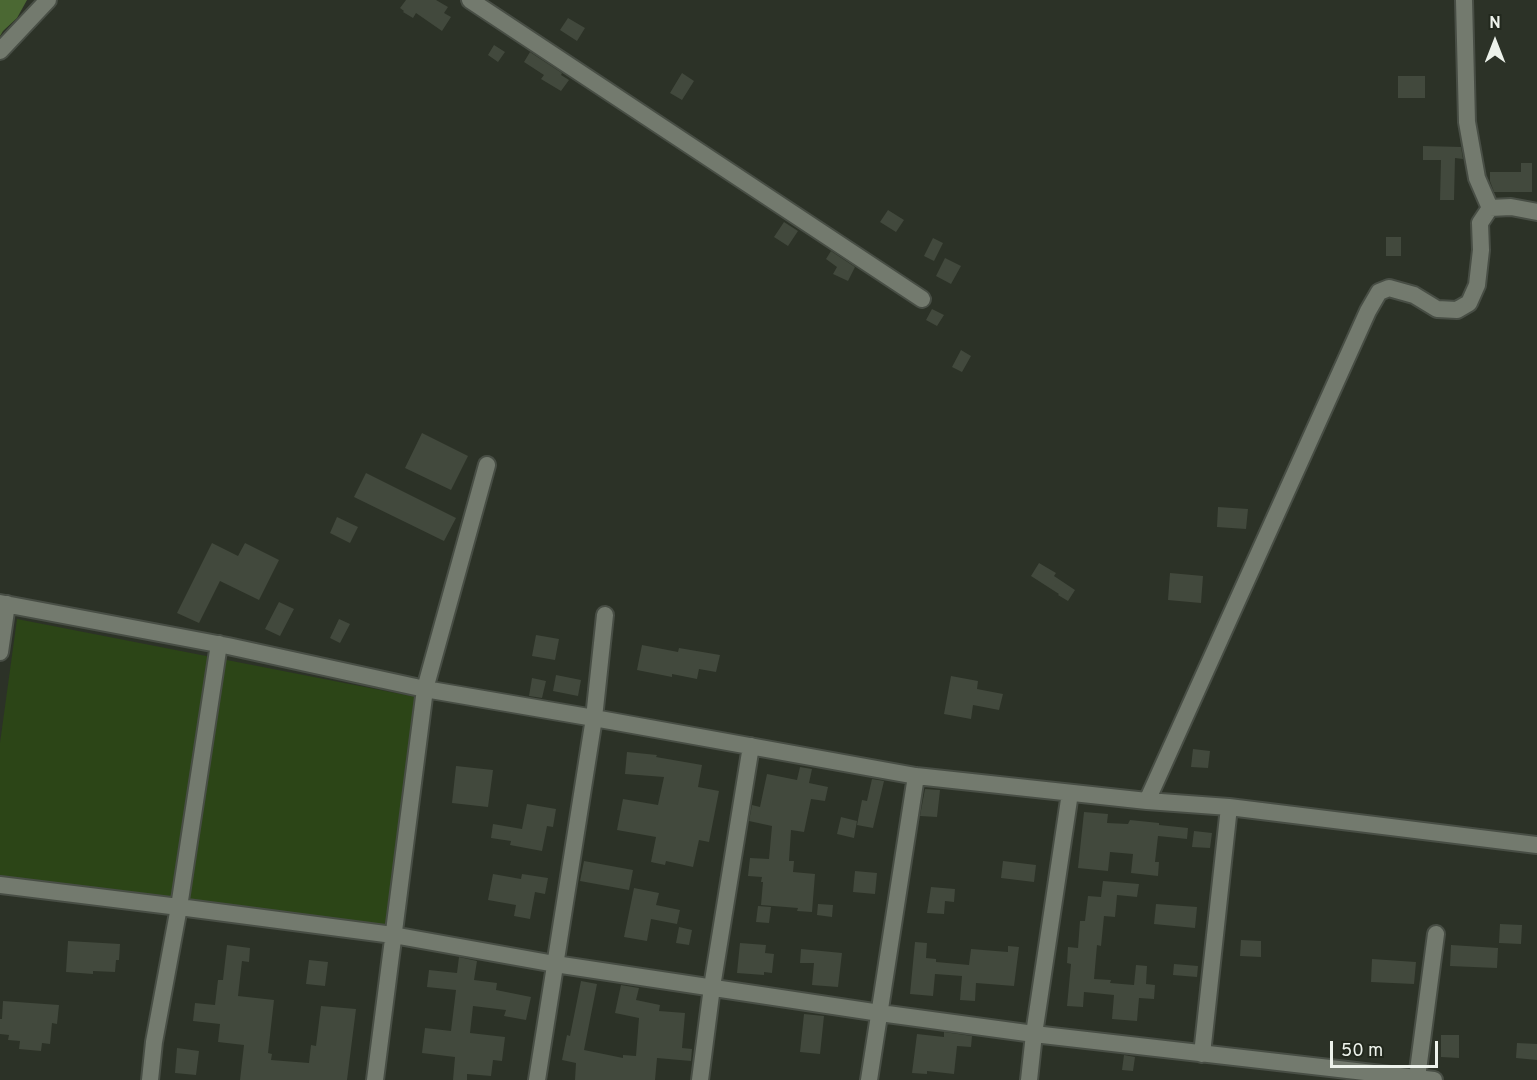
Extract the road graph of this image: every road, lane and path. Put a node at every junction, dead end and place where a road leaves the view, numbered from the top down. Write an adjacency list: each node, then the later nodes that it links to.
1 (48, 0): 4 (street)
2 (470, 0): 7 (street)
3 (1464, 0): 5 (street)
4 (0, 51)
5 (1490, 208): 6 (street); 18 (street)
6 (1537, 212)
7 (922, 299)
8 (487, 465): 13 (street)
9 (3, 604): 11 (street); 12 (street)
10 (605, 615): 14 (street)
11 (219, 644): 13 (street); 22 (street)
12 (0, 652)
13 (424, 689): 14 (street); 24 (street)
14 (594, 718): 15 (street); 25 (street)
15 (751, 746): 16 (street); 26 (street)
16 (916, 776): 17 (street); 27 (street)
17 (1070, 793): 18 (street); 28 (street)
18 (1147, 801): 19 (street)
19 (1229, 807): 20 (street); 29 (street)
20 (1537, 845)
21 (0, 885): 22 (street)
22 (179, 907): 24 (street); 31 (street)
23 (1436, 934): 30 (street)
24 (393, 935): 25 (street); 32 (street)
25 (555, 964): 26 (street); 33 (street)
26 (712, 987): 27 (street); 34 (street)
27 (879, 1012): 28 (street); 35 (street)
28 (1034, 1034): 29 (street); 36 (street)
29 (1202, 1054): 30 (street)
30 (1417, 1078): 37 (street)
31 (150, 1080)
32 (375, 1080)
33 (537, 1080)
34 (700, 1080)
35 (869, 1080)
36 (1029, 1080)
37 (1434, 1080)

